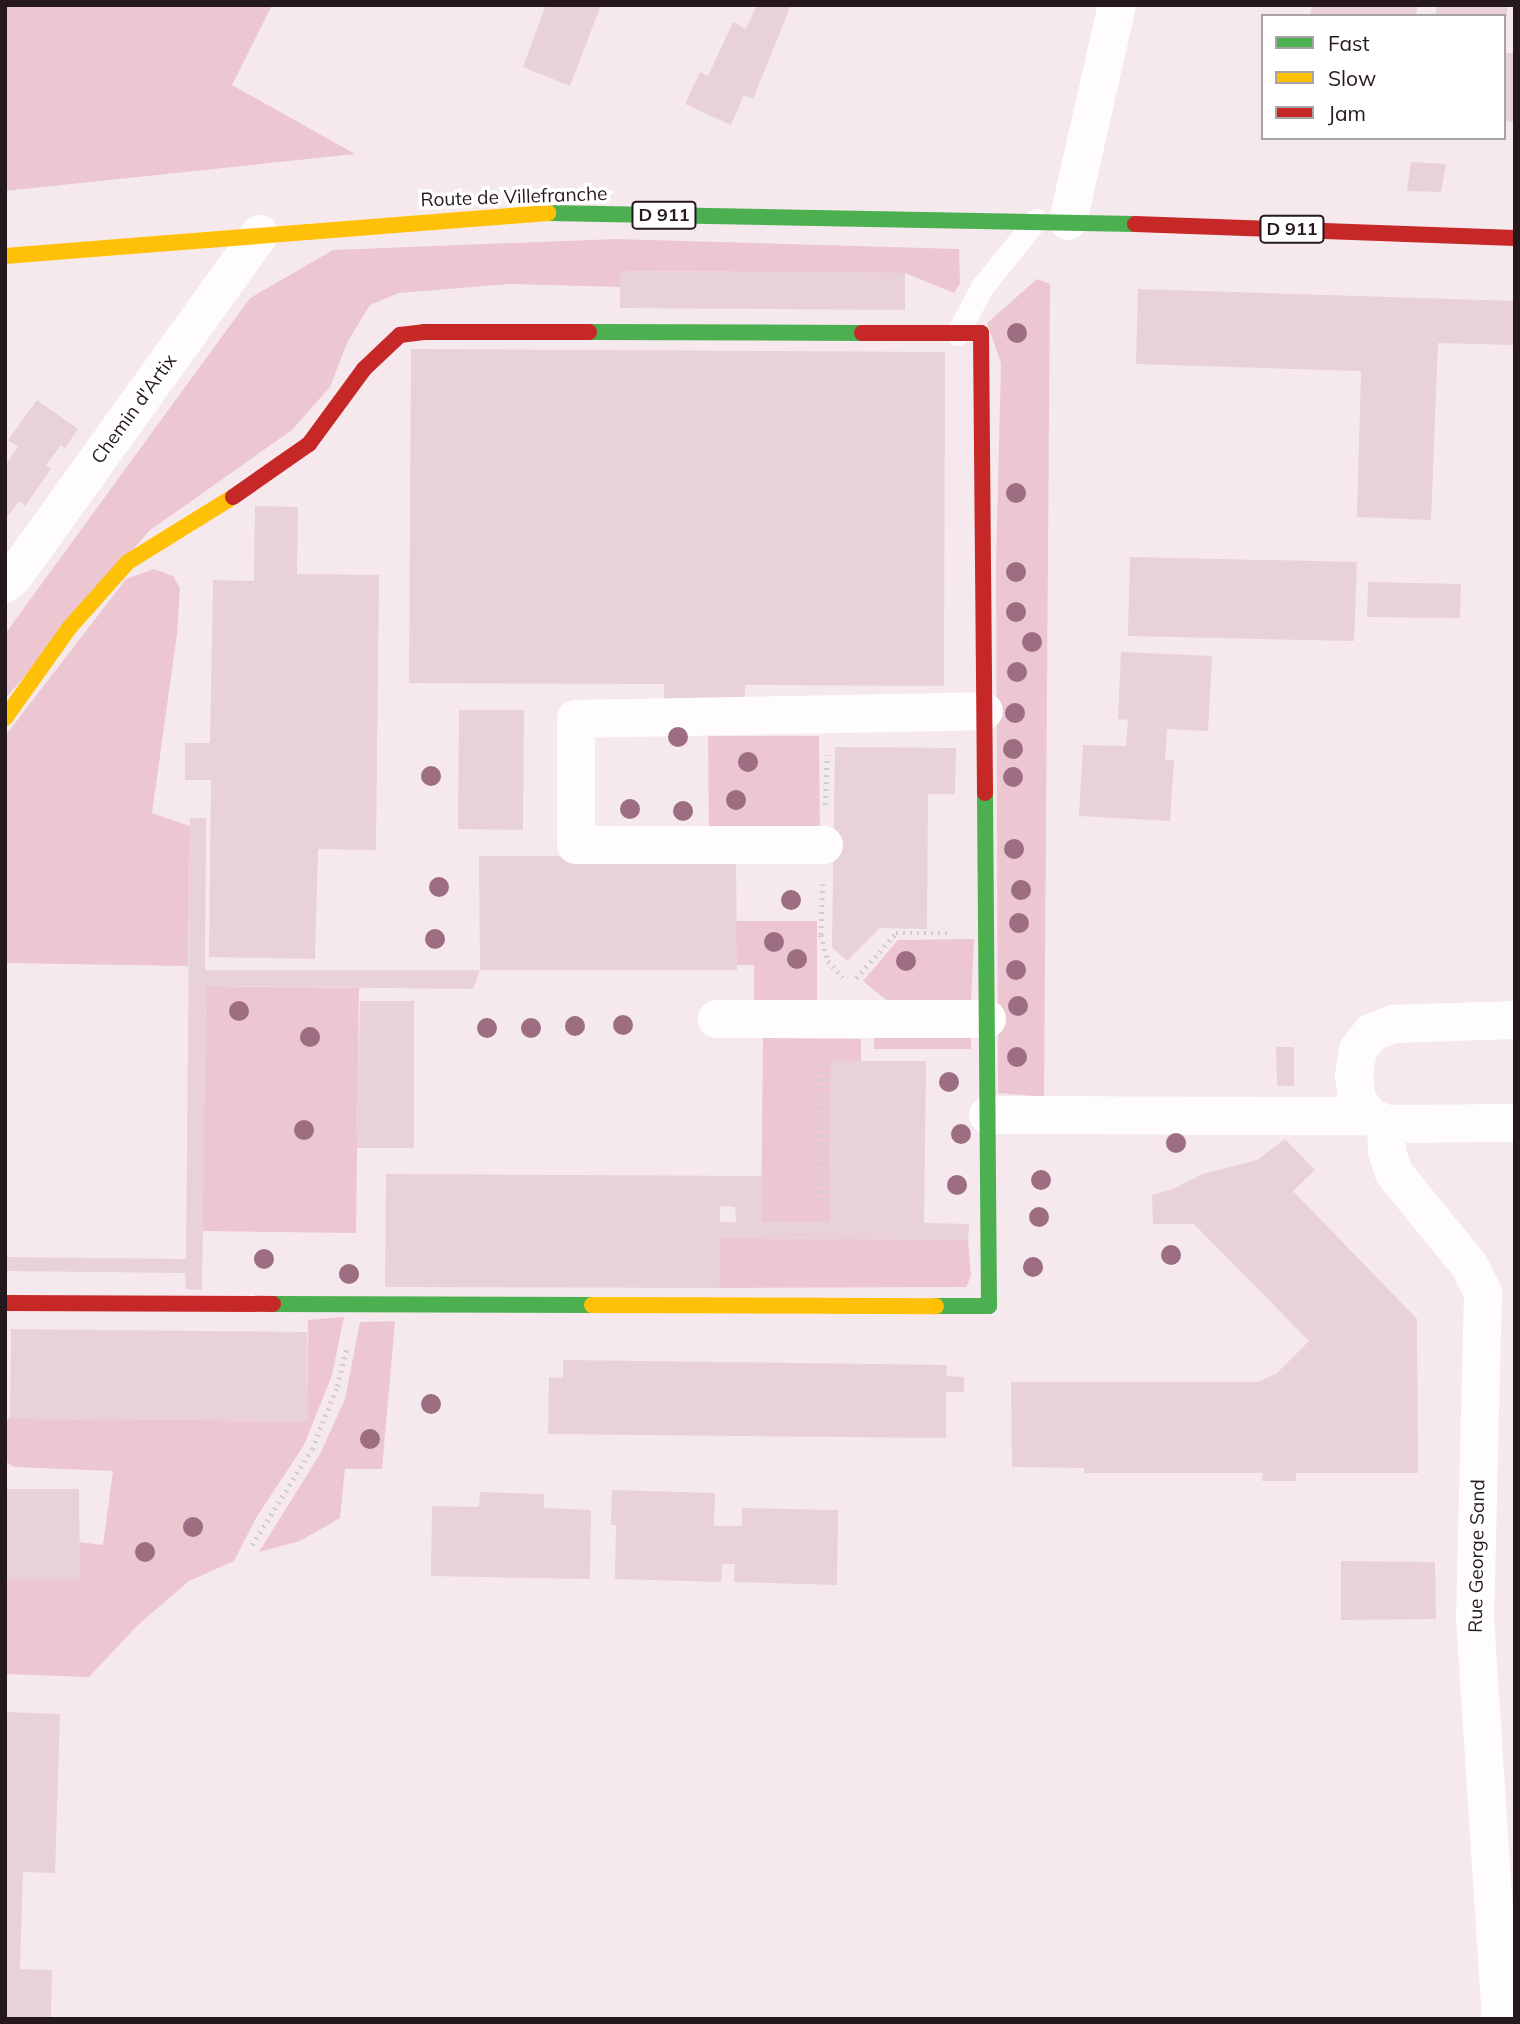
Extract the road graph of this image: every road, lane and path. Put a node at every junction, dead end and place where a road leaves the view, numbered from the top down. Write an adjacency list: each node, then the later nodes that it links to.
1 (1117, 5): 2 (street)
2 (1052, 220): 3 (street, Route de Villefranche / D 911); 4 (street, D 911); 6 (lane)
3 (260, 234): 5 (street, Route de Villefranche / D 911); 7 (street, Chemin d'Artix)
4 (1515, 237)
5 (5, 256)
6 (957, 334): 8 (street); 9 (street)
7 (5, 583)
8 (984, 711): 10 (street); 11 (street)
9 (5, 718)
10 (824, 845)
11 (986, 932): 12 (path); 15 (street)
12 (850, 985)
13 (717, 1019): 14 (street)
14 (821, 1019): 15 (street); 20 (path)
15 (987, 1019): 17 (street)
16 (1515, 1020): 18 (street, Rue George Sand)
17 (988, 1115): 18 (street); 22 (street)
18 (1378, 1120): 19 (street); 24 (street, Rue George Sand)
19 (1515, 1123)
20 (822, 1200)
21 (5, 1303): 22 (street)
22 (356, 1304): 23 (path)
23 (252, 1545)
24 (1502, 2019)

